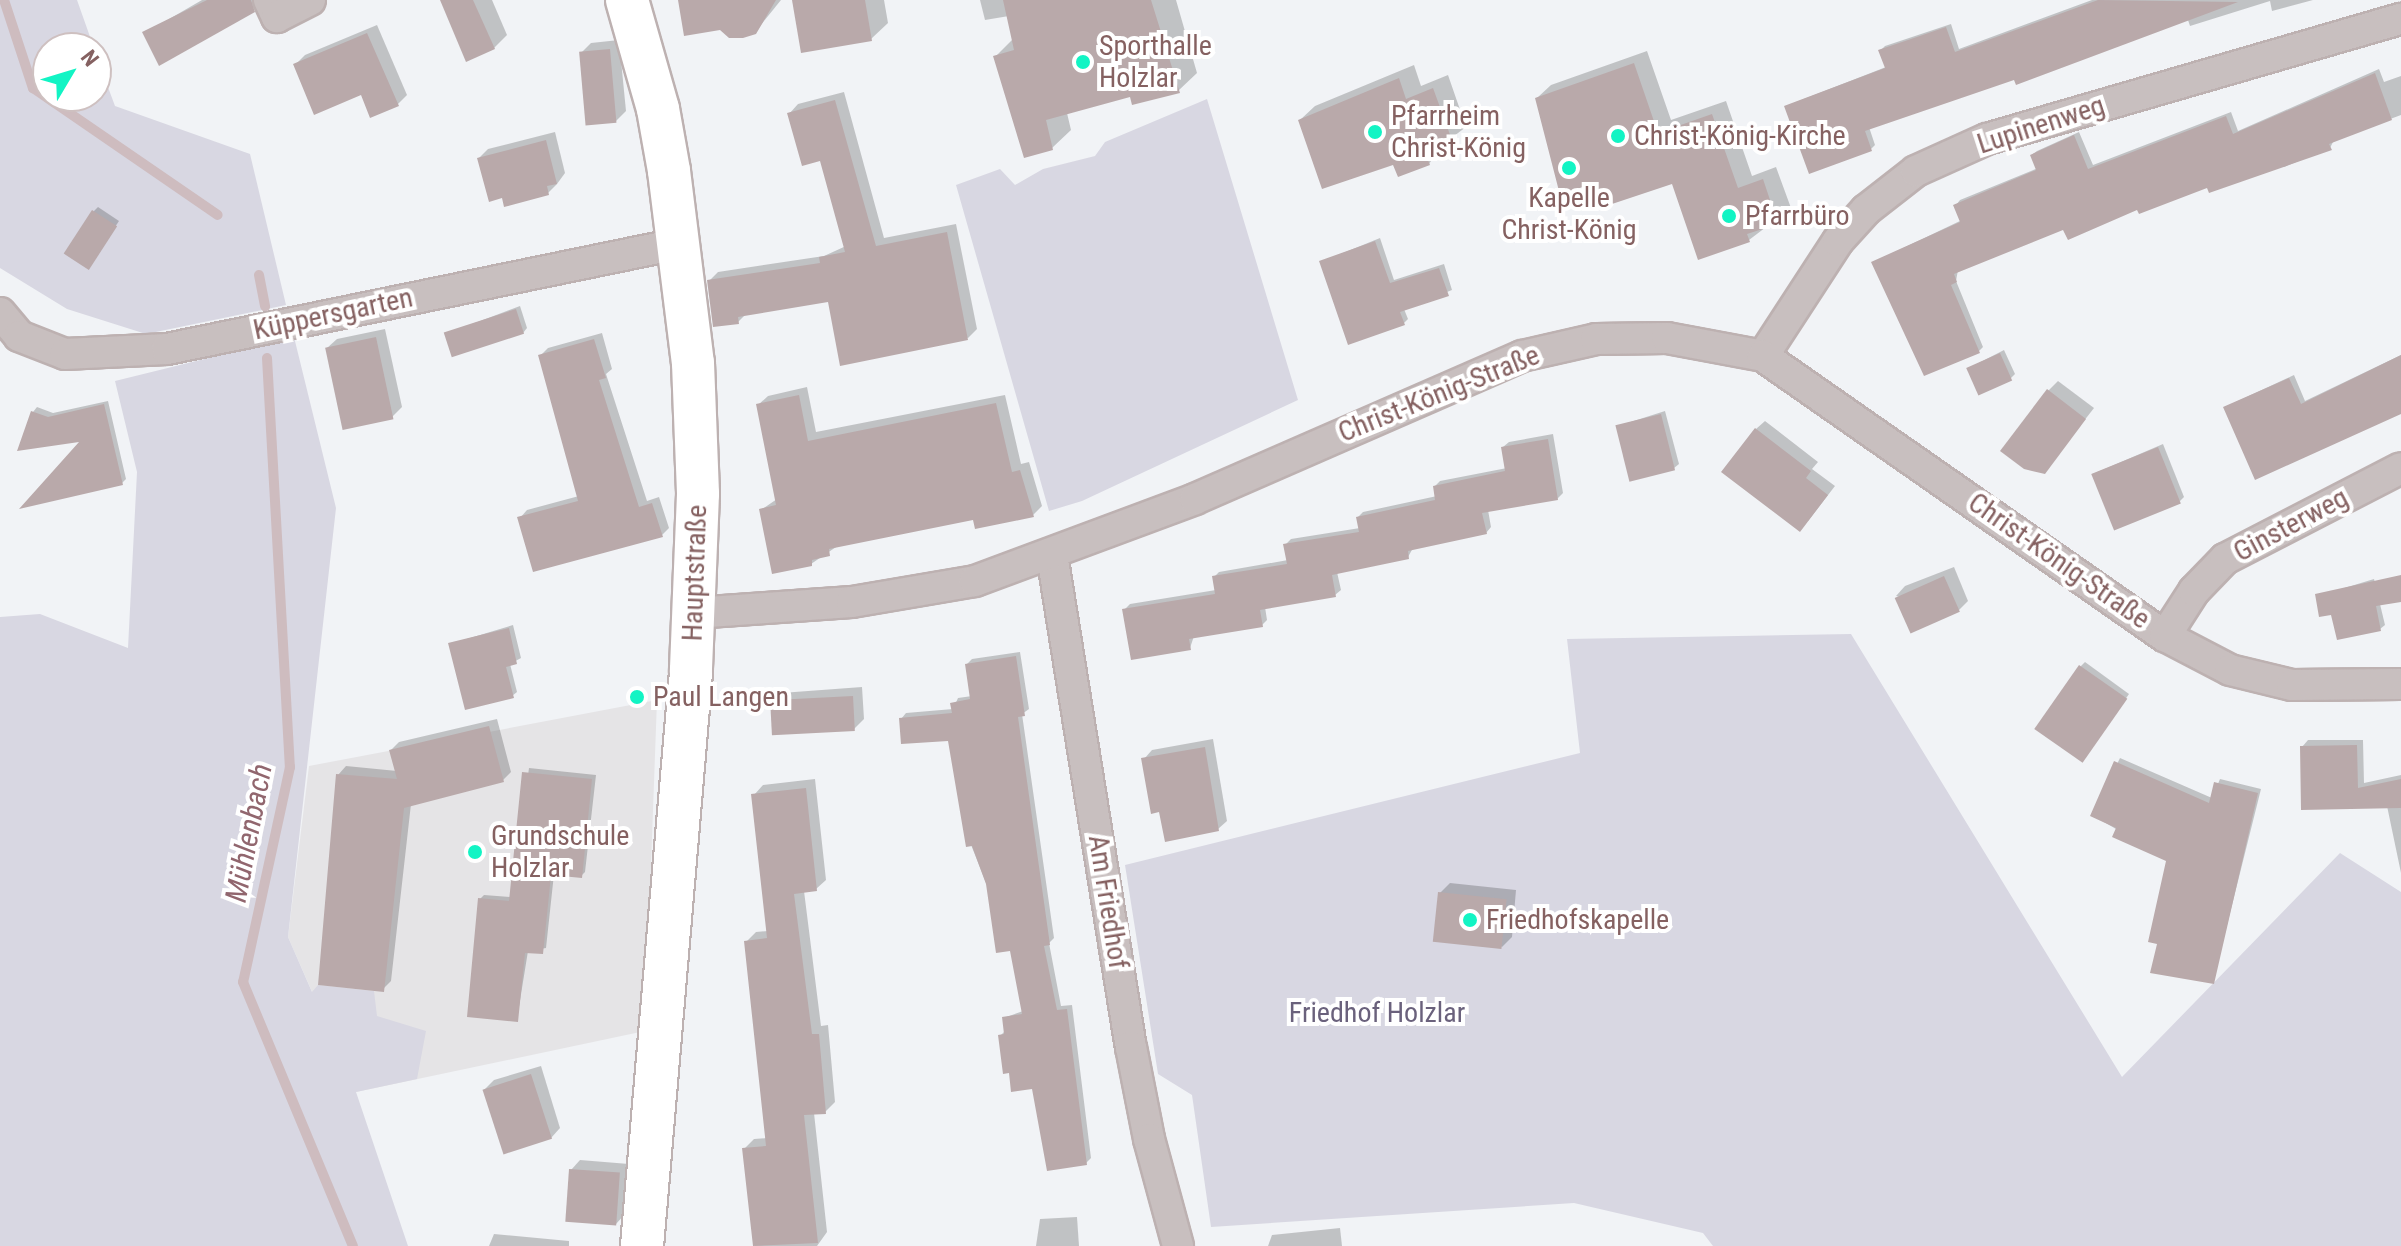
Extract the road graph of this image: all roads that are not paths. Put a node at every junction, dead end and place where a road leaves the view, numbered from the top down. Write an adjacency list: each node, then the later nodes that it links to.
1 (269, 0): 2 (street)
2 (310, 0)
3 (627, 0): 5 (main road, Hauptstraße)
4 (2401, 19): 7 (street, Lupinenweg)
5 (677, 244): 6 (street, Küppersgarten); 10 (main road, Hauptstraße)
6 (0, 313)
7 (1763, 356): 9 (street, Christ-König-Straße); 11 (street, Christ-König-Straße)
8 (2401, 468): 11 (street, Ginsterweg)
9 (1052, 555): 10 (street, Christ-König-Straße); 14 (street, Am Friedhof)
10 (694, 613): 13 (main road, Hauptstraße)
11 (2165, 636): 12 (street, Christ-König-Straße)
12 (2401, 684)
13 (642, 1246)
14 (1178, 1246)

